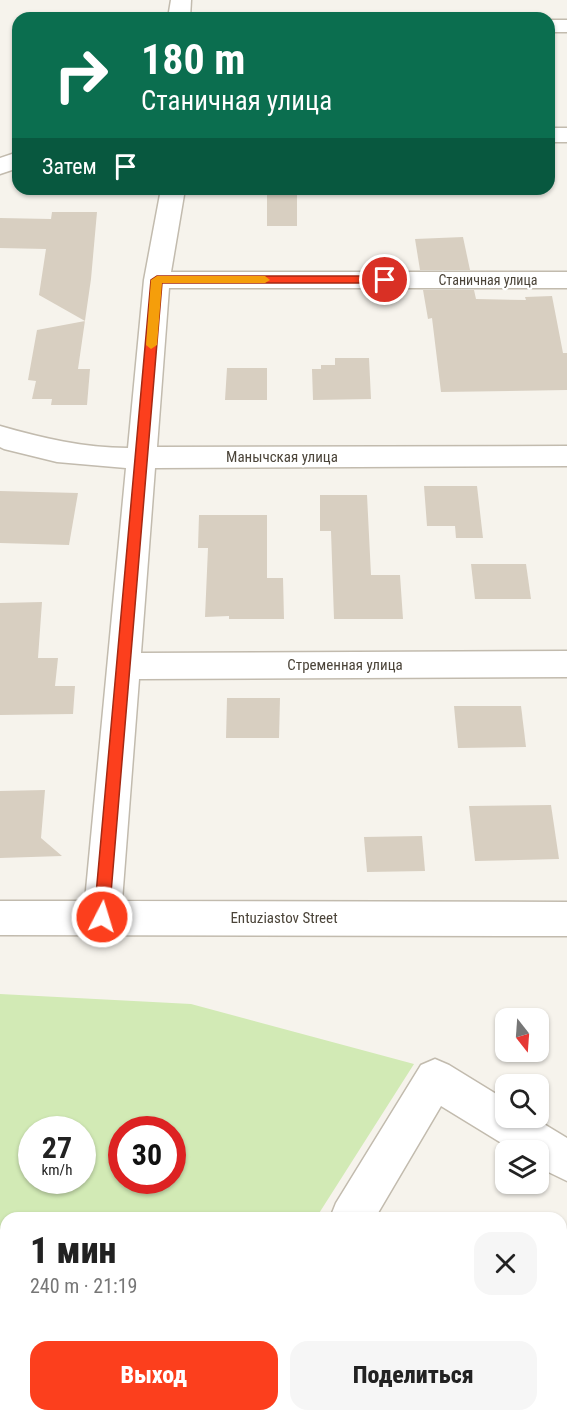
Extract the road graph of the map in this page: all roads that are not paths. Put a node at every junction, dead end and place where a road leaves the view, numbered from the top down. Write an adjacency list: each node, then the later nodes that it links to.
1 (172, 195): 2 (street)
2 (157, 280): 3 (street, Станичная улица); 6 (street)
3 (567, 280)
4 (0, 435): 6 (street, Манычская улица)
5 (567, 456): 6 (street, Манычская улица)
6 (142, 458): 8 (street)
7 (567, 664): 8 (street, Стременная улица)
8 (124, 666): 9 (street)
9 (102, 917): 10 (street, Entuziastov Street); 11 (street, Entuziastov Street)
10 (0, 918)
11 (567, 919)
12 (567, 1161): 13 (street)
13 (355, 1212)

